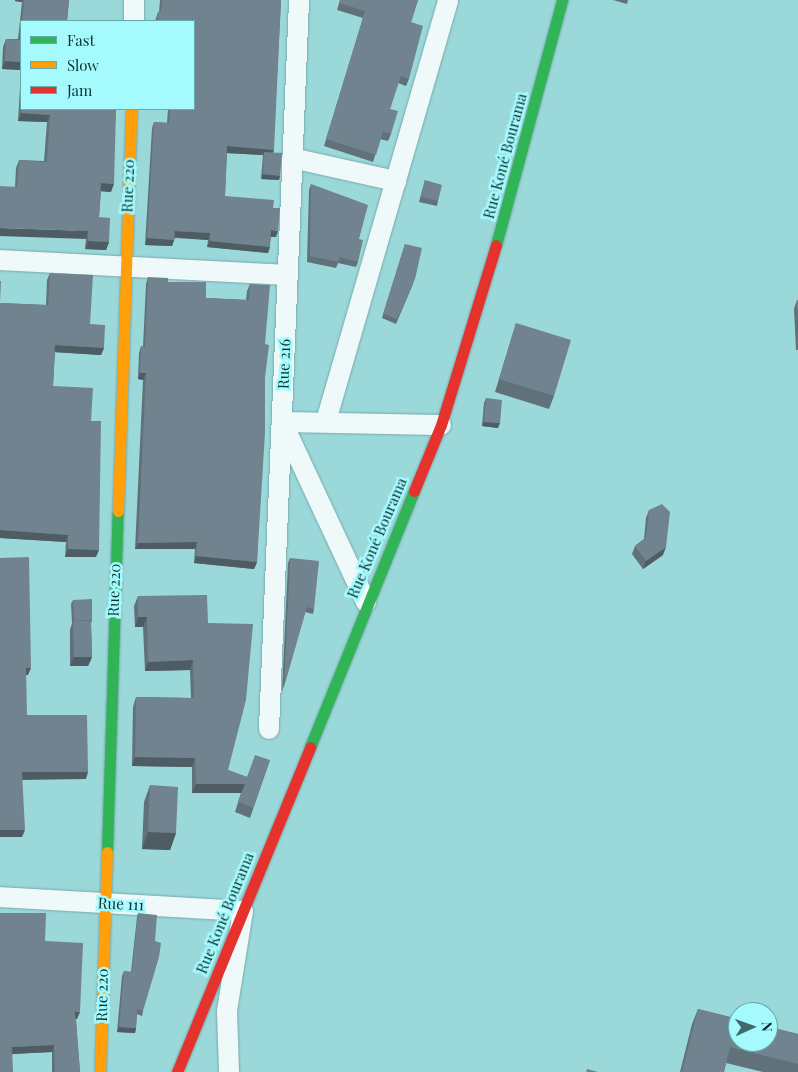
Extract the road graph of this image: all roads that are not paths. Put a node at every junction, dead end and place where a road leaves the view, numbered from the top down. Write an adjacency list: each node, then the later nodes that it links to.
1 (134, 0): 5 (street)
2 (299, 0): 7 (street, Rue 216)
3 (448, 0): 8 (street)
4 (562, 0): 14 (main road, Rue Koné Bourama)
5 (134, 20)
6 (131, 110): 10 (main road, Rue 220)
7 (292, 158): 8 (street); 11 (street, Rue 216)
8 (396, 181): 12 (street)
9 (0, 260): 10 (street)
10 (125, 266): 11 (street); 18 (main road, Rue 220)
11 (288, 275): 13 (street, Rue 216)
12 (326, 421): 13 (street); 14 (street)
13 (282, 422): 15 (street); 16 (street, Rue 216)
14 (441, 425): 15 (main road, Rue Koné Bourama)
15 (366, 602): 19 (main road, Rue Koné Bourama)
16 (269, 729)
17 (0, 897): 18 (street, Rue 111)
18 (104, 903): 19 (street, Rue 111); 20 (main road, Rue 220)
19 (243, 910): 21 (main road, Rue Koné Bourama); 22 (street)
20 (100, 1072)
21 (177, 1072)
22 (230, 1072)

